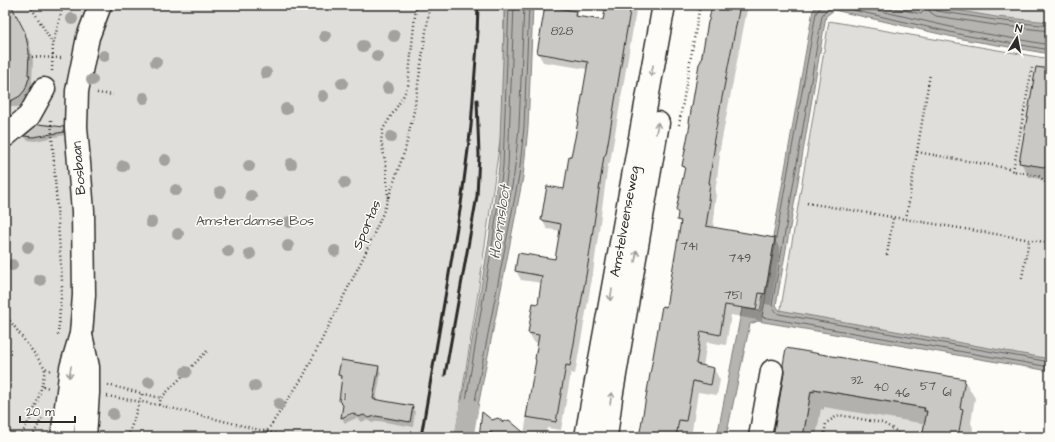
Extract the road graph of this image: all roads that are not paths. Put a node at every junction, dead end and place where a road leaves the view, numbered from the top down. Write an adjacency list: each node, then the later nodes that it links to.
1 (100, 5): 7 (main road, Bosbaan)
2 (664, 5): 10 (main road, Amstelveenseweg, one-way to 10)
3 (678, 5): 11 (main road, Amstelveenseweg, one-way to 3)
4 (48, 81): 5 (main road)
5 (5, 136)
6 (772, 371): 12 (main road)
7 (69, 389): 8 (main road, Bosbaan); 9 (main road, Bosbaan)
8 (87, 436)
9 (62, 437)
10 (586, 437)
11 (606, 437)
12 (760, 437)

